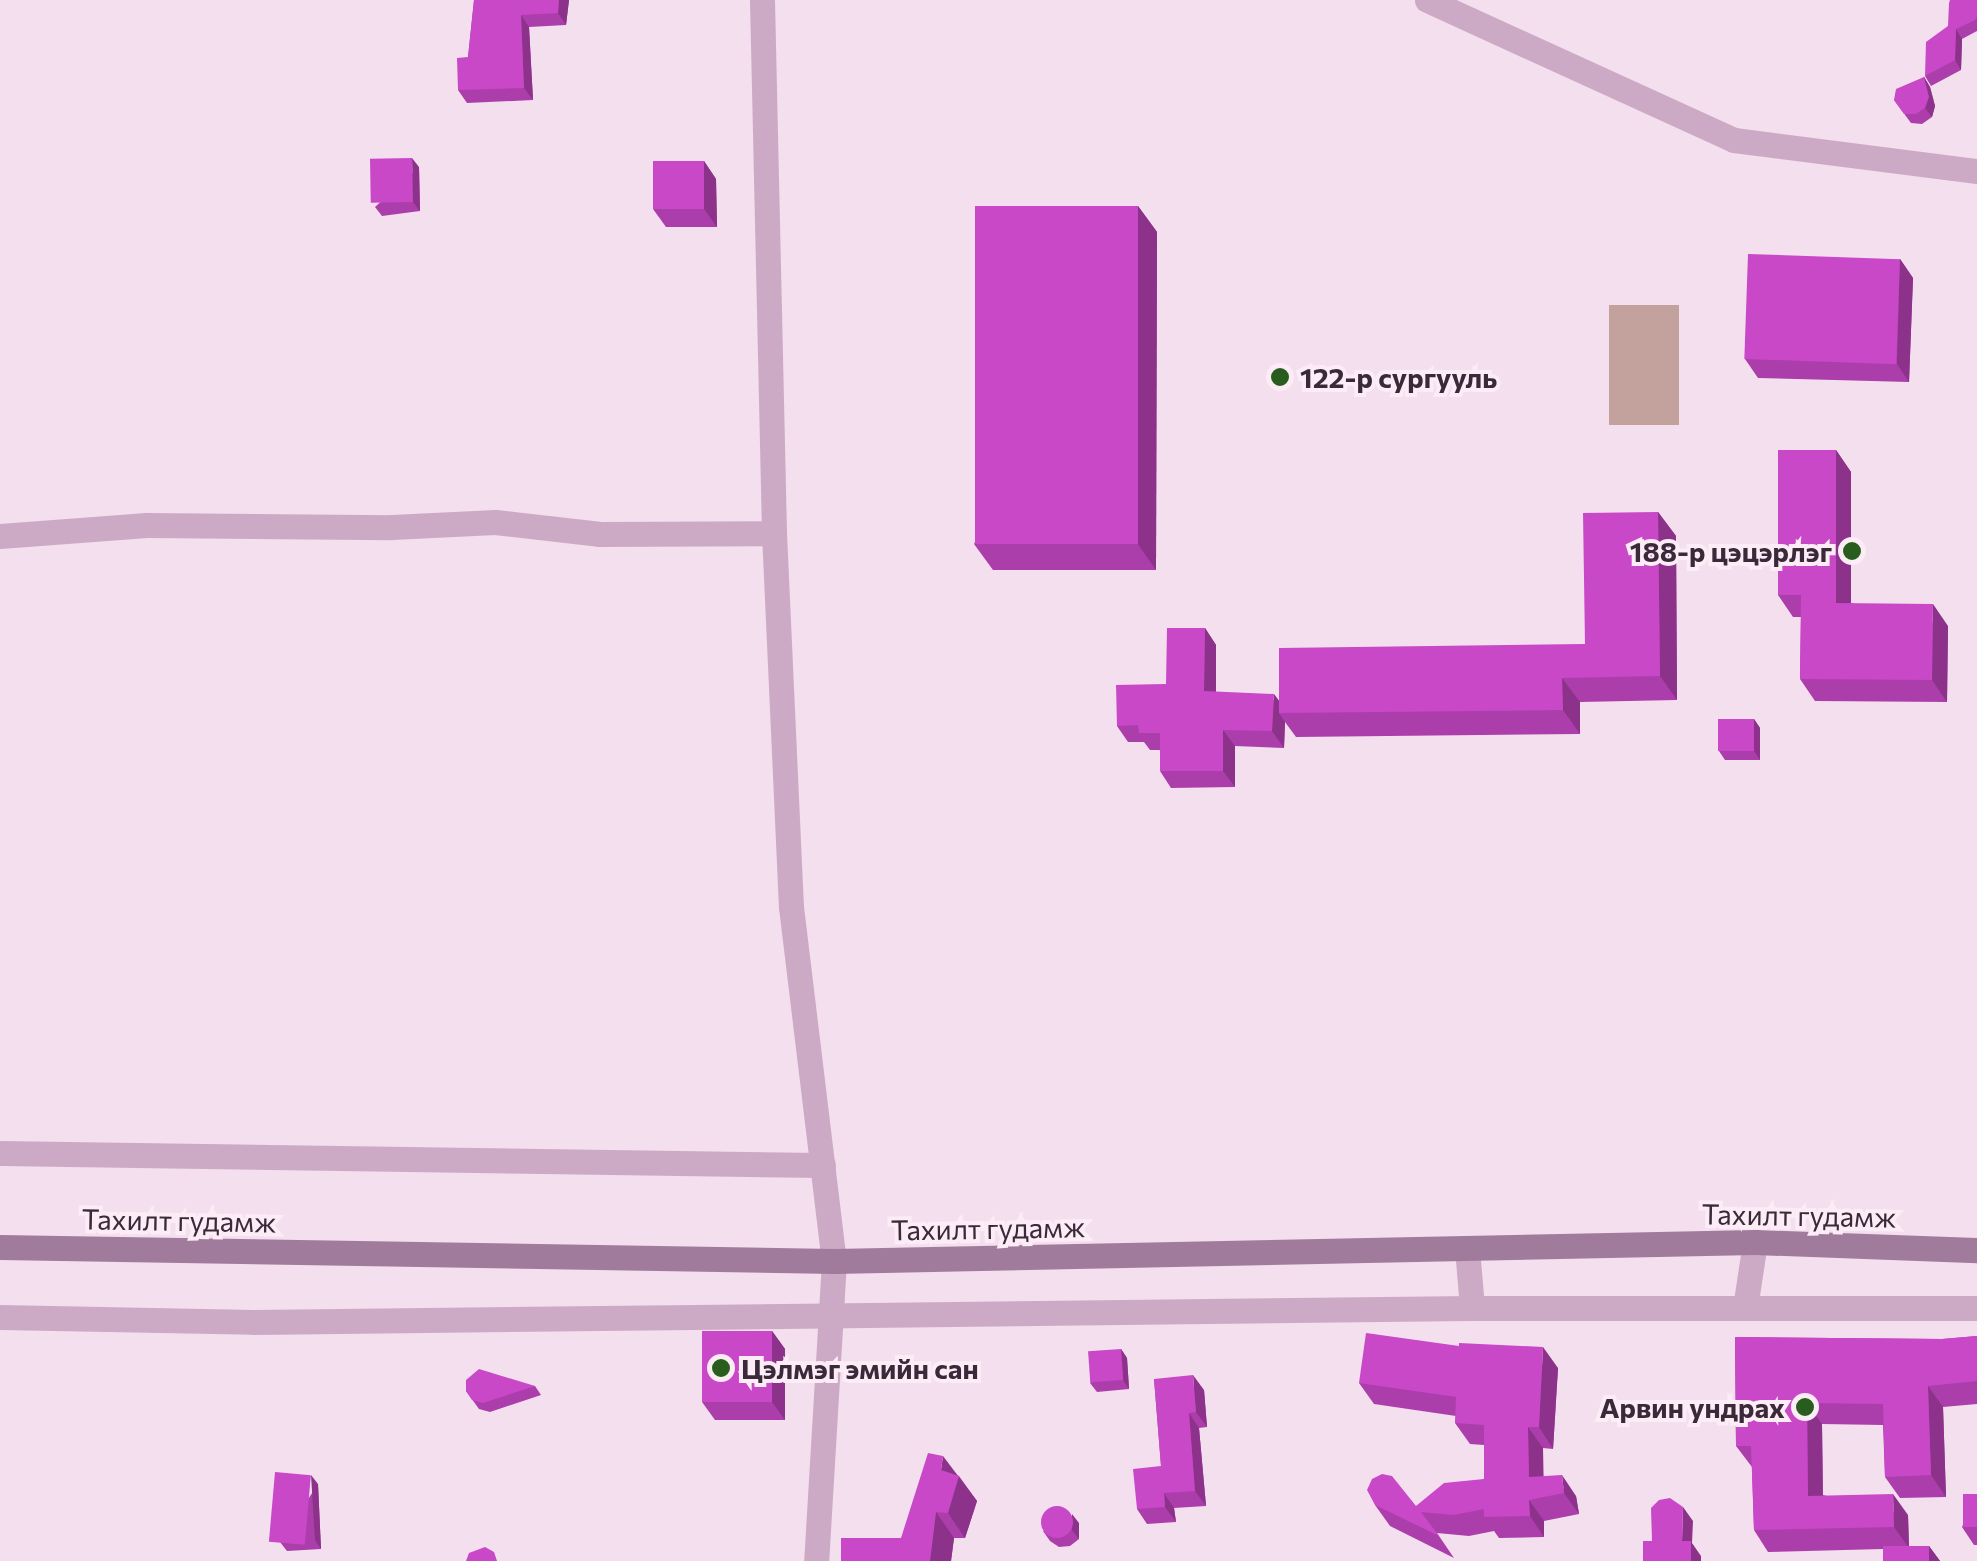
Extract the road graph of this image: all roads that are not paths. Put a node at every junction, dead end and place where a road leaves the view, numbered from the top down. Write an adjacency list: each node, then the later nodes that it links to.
1 (762, 0): 4 (street)
2 (1427, 0): 3 (street)
3 (1977, 171)
4 (774, 533): 5 (street); 7 (street)
5 (0, 536)
6 (0, 1153): 7 (street)
7 (823, 1165): 12 (street)
8 (1755, 1242): 10 (main road, Тахилт гудамж); 11 (main road, Тахилт гудамж); 14 (street)
9 (0, 1247): 12 (main road, Тахилт гудамж)
10 (1468, 1248): 12 (main road, Тахилт гудамж); 13 (street)
11 (1977, 1250)
12 (834, 1261): 17 (street)
13 (1472, 1308): 14 (street); 17 (street)
14 (1745, 1308): 15 (street)
15 (1977, 1308)
16 (0, 1317): 17 (street)
17 (828, 1318): 18 (street)
18 (816, 1561)

